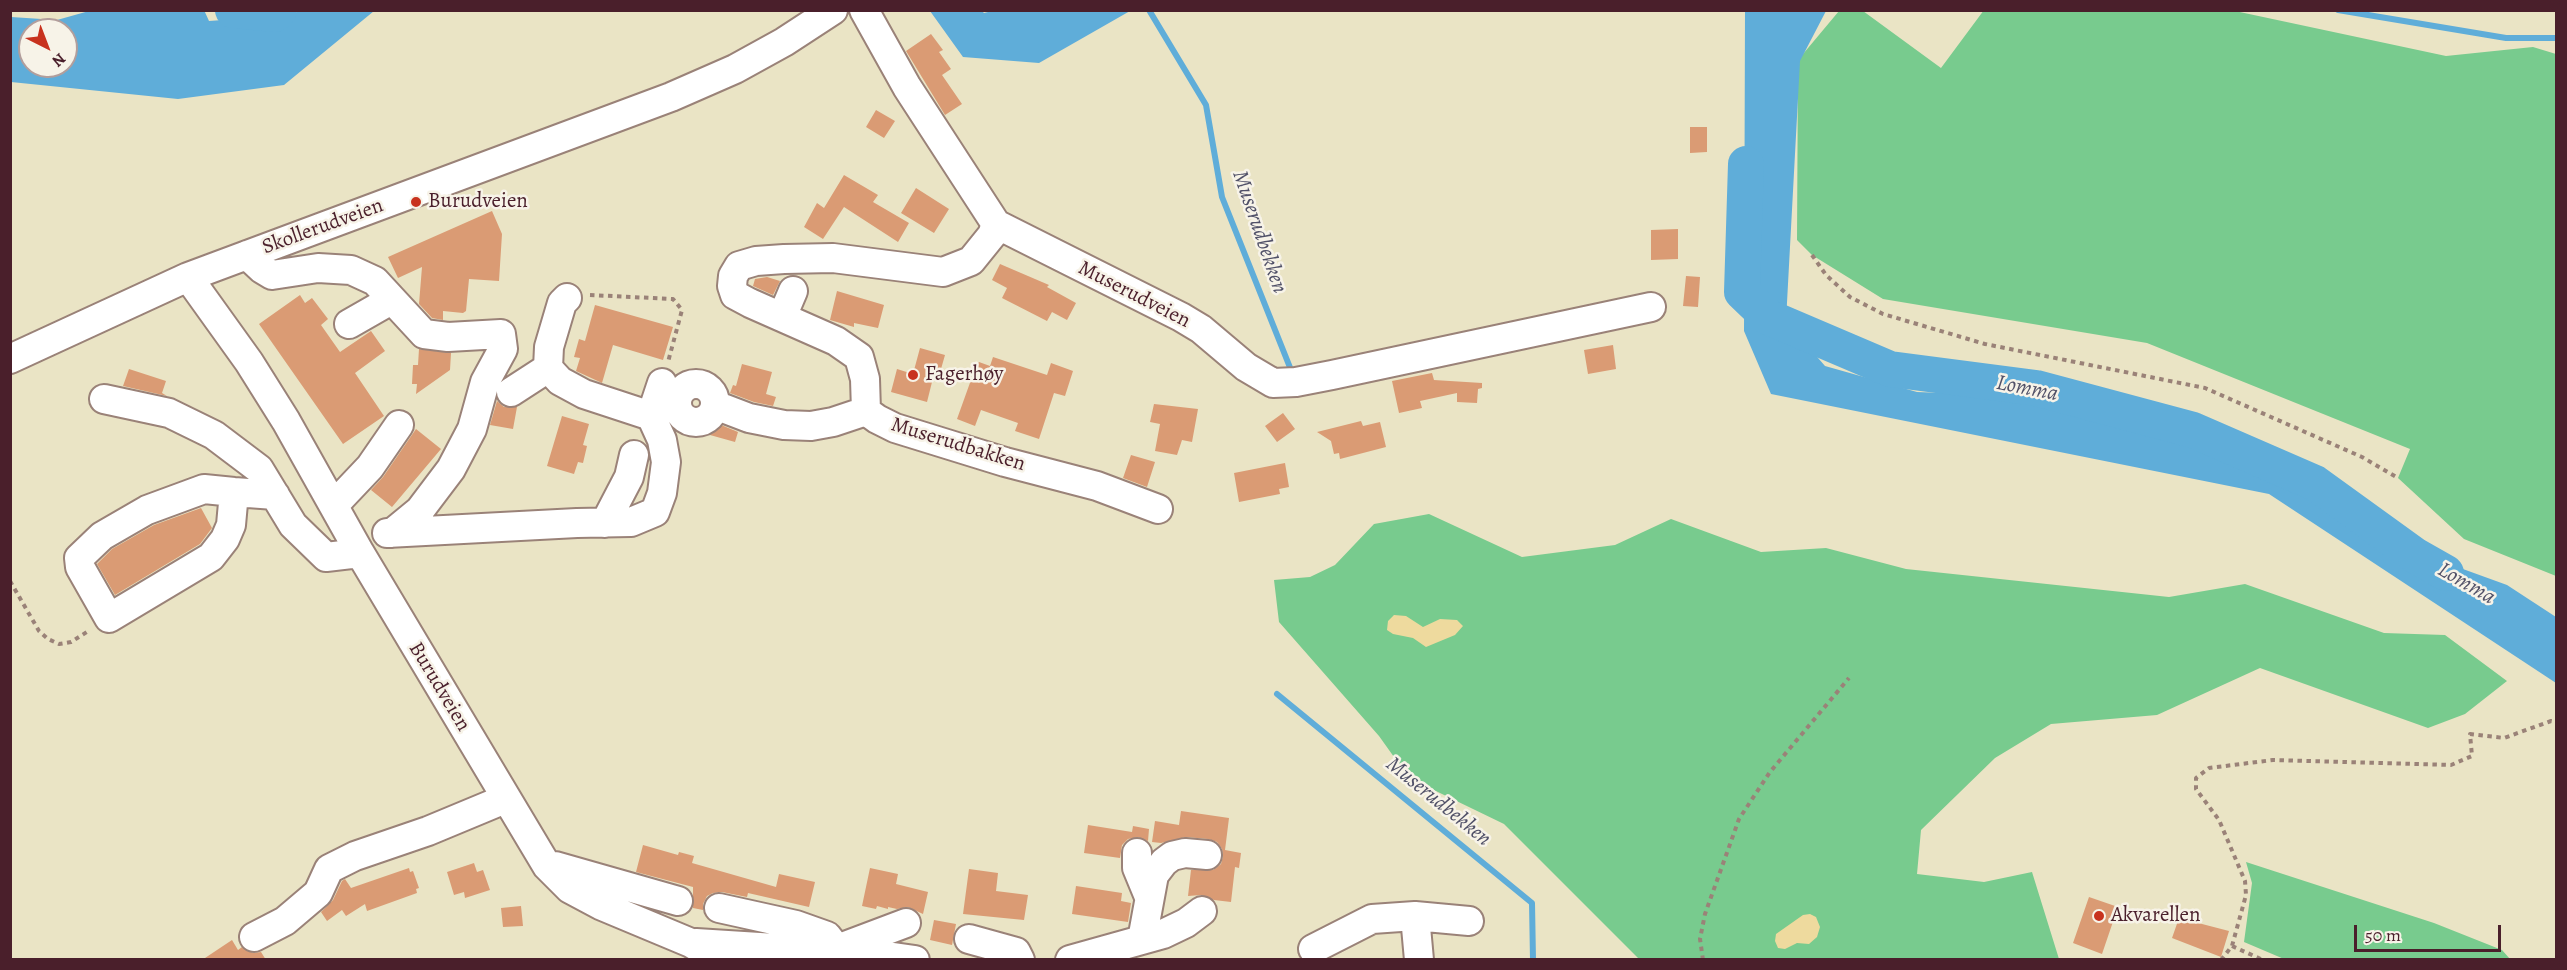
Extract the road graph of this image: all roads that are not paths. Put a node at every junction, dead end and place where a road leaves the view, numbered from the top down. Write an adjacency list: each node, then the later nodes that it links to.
1 (832, 10): 4 (street, Skollerudveien)
2 (864, 10): 3 (street)
3 (996, 224): 9 (street, Muserudveien); 10 (street, Muserudbakken)
4 (247, 255): 5 (street, Skollerudveien); 8 (street)
5 (188, 277): 12 (street, Skollerudveien); 23 (street, Burudveien)
6 (793, 291): 10 (street)
7 (567, 298): 13 (street)
8 (391, 300): 11 (street); 26 (street)
9 (1651, 307)
10 (782, 317): 17 (street, Muserudbakken)
11 (349, 324)
12 (10, 359)
13 (548, 368): 15 (street); 19 (street)
14 (662, 383): 19 (street)
15 (510, 392)
16 (104, 399): 22 (street)
17 (866, 411): 19 (street); 24 (street, Muserudbakken)
18 (399, 425): 23 (street)
19 (657, 428): 20 (street)
20 (665, 477): 25 (street); 25 (street)
21 (234, 492): 21 (street); 22 (street)
22 (275, 495): 27 (street)
23 (334, 505): 27 (street, Burudveien)
24 (1158, 509)
25 (605, 523): 26 (street)
26 (392, 533): 27 (street)
27 (356, 545): 28 (street, Burudveien)
28 (506, 799): 31 (street, Burudveien); 39 (street)
29 (1137, 854): 32 (street)
30 (1207, 855): 32 (street)
31 (547, 866): 33 (street); 42 (street, Burudveien)
32 (1149, 897): 41 (street)
33 (678, 901)
34 (719, 908): 43 (street)
35 (1202, 911): 41 (street)
36 (1414, 916): 37 (street); 44 (street); 49 (street)
37 (1469, 921)
38 (906, 923): 43 (street)
39 (254, 937)
40 (969, 939): 47 (street)
41 (1142, 940): 48 (street)
42 (691, 943): 43 (street, Burudveien); 45 (street, Burudveien)
43 (837, 949): 46 (street, Burudveien)
44 (1313, 950)
45 (719, 960)
46 (915, 960)
47 (1020, 960)
48 (1070, 960)
49 (1419, 960)

